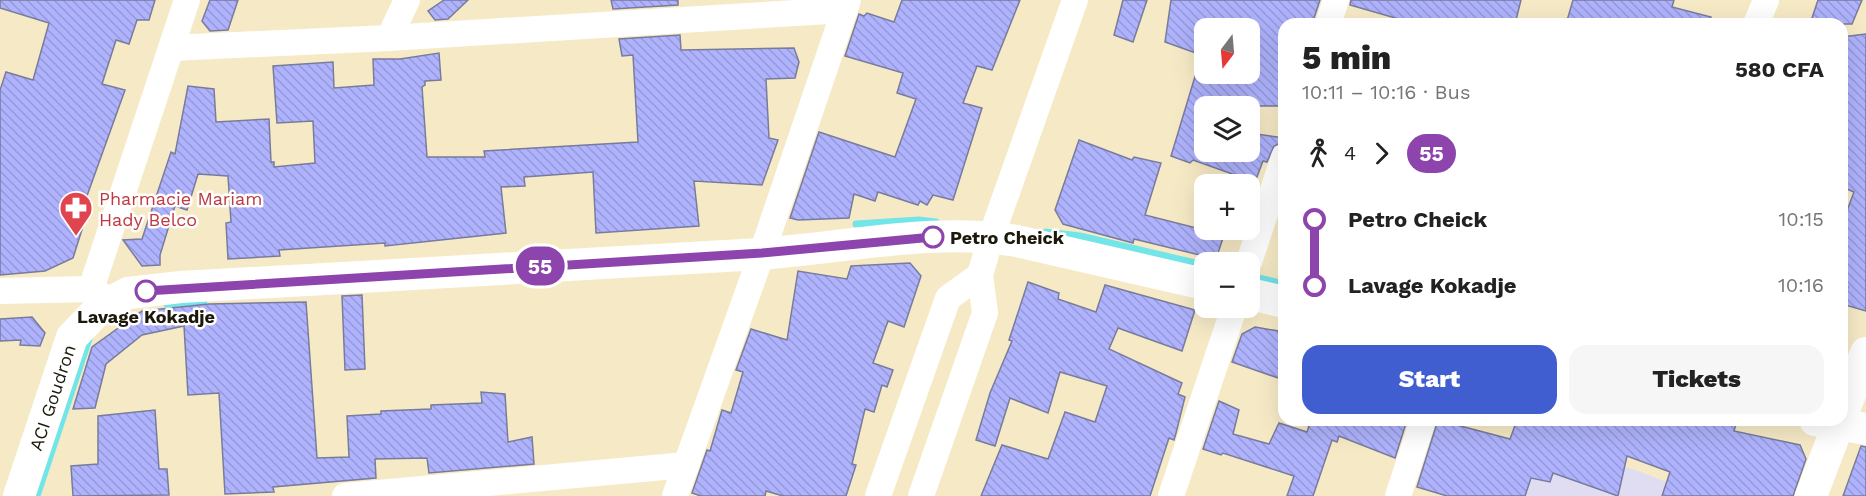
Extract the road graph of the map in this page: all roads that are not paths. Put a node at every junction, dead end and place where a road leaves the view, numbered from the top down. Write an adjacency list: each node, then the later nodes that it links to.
1 (187, 0): 10 (street)
2 (407, 0): 9 (street)
3 (1075, 0): 12 (street)
4 (1336, 0): 7 (street)
5 (1766, 0): 8 (street)
6 (847, 5): 9 (street); 14 (street)
7 (1330, 18)
8 (1758, 18)
9 (389, 38): 10 (street)
10 (171, 48): 18 (street)
11 (1278, 175): 13 (street)
12 (991, 237): 14 (street, ACI Goudron); 15 (street); 16 (street, ACI Goudron)
13 (1252, 252)
14 (762, 253): 18 (street, ACI Goudron); 26 (street)
15 (980, 276): 30 (street); 31 (street)
16 (1194, 282)
17 (0, 291): 18 (street)
18 (102, 295): 27 (street, ACI Goudron)
19 (1260, 296): 20 (street)
20 (1278, 301)
21 (1231, 318): 32 (street)
22 (1866, 353): 23 (street)
23 (1848, 402)
24 (1421, 426): 33 (street)
25 (1839, 426): 34 (street)
26 (686, 465): 28 (street); 29 (street)
27 (19, 496)
28 (345, 496)
29 (675, 496)
30 (878, 496)
31 (921, 496)
32 (1171, 496)
33 (1398, 496)
34 (1811, 496)

